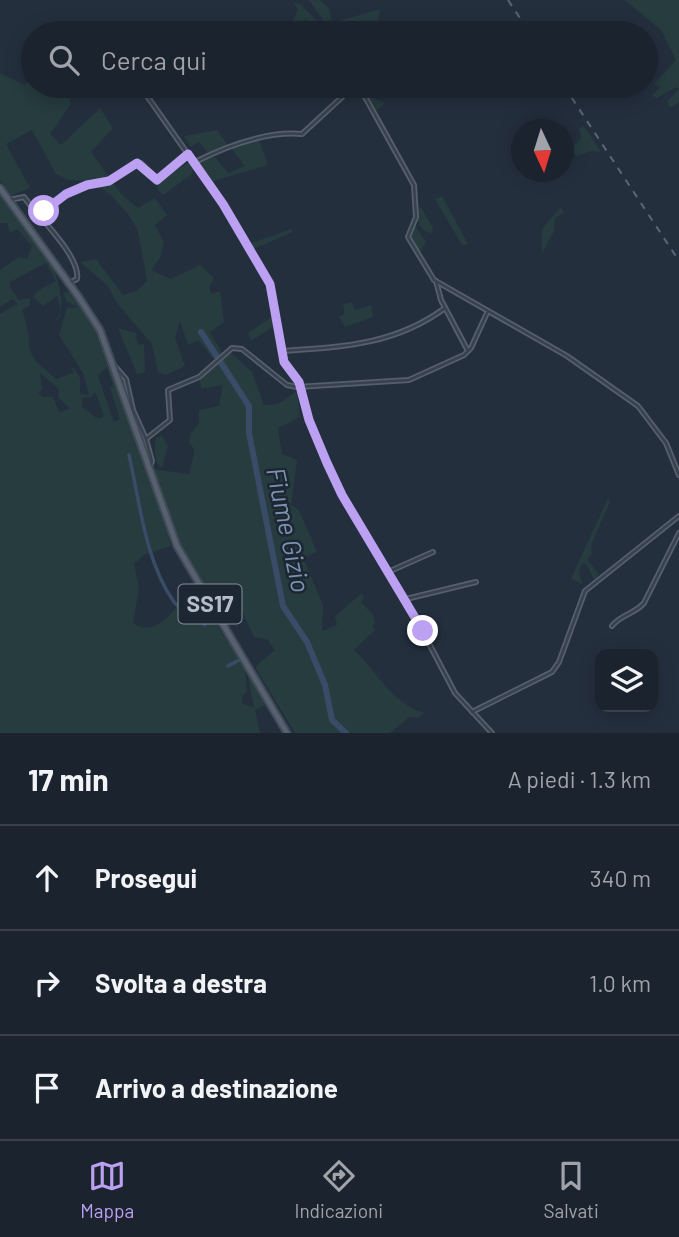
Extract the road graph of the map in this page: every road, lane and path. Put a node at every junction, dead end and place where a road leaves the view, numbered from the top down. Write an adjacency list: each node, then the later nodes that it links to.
1 (149, 98): 4 (street)
2 (341, 98): 5 (street)
3 (366, 98): 9 (street)
4 (188, 154): 5 (street); 8 (street)
5 (195, 162): 13 (street)
6 (0, 188): 7 (main road, SS17)
7 (9, 200): 8 (street); 10 (main road, SS17)
8 (39, 215): 10 (street)
9 (436, 281): 11 (street); 12 (street)
10 (69, 283): 16 (main road, SS17)
11 (445, 308): 13 (street); 14 (street)
12 (487, 313): 14 (street); 19 (street)
13 (282, 351): 15 (street)
14 (468, 352): 15 (street)
15 (300, 386): 17 (street); 23 (street)
16 (132, 411): 17 (street); 18 (main road, SS17)
17 (146, 439): 18 (street)
18 (149, 468): 28 (main road, SS17)
19 (679, 475)
20 (679, 516): 27 (street)
21 (679, 533): 26 (street)
22 (433, 552): 23 (street)
23 (388, 572): 25 (street)
24 (476, 582): 25 (street)
25 (406, 599): 27 (street)
26 (612, 626)
27 (471, 713): 29 (street)
28 (287, 733)
29 (492, 733)

